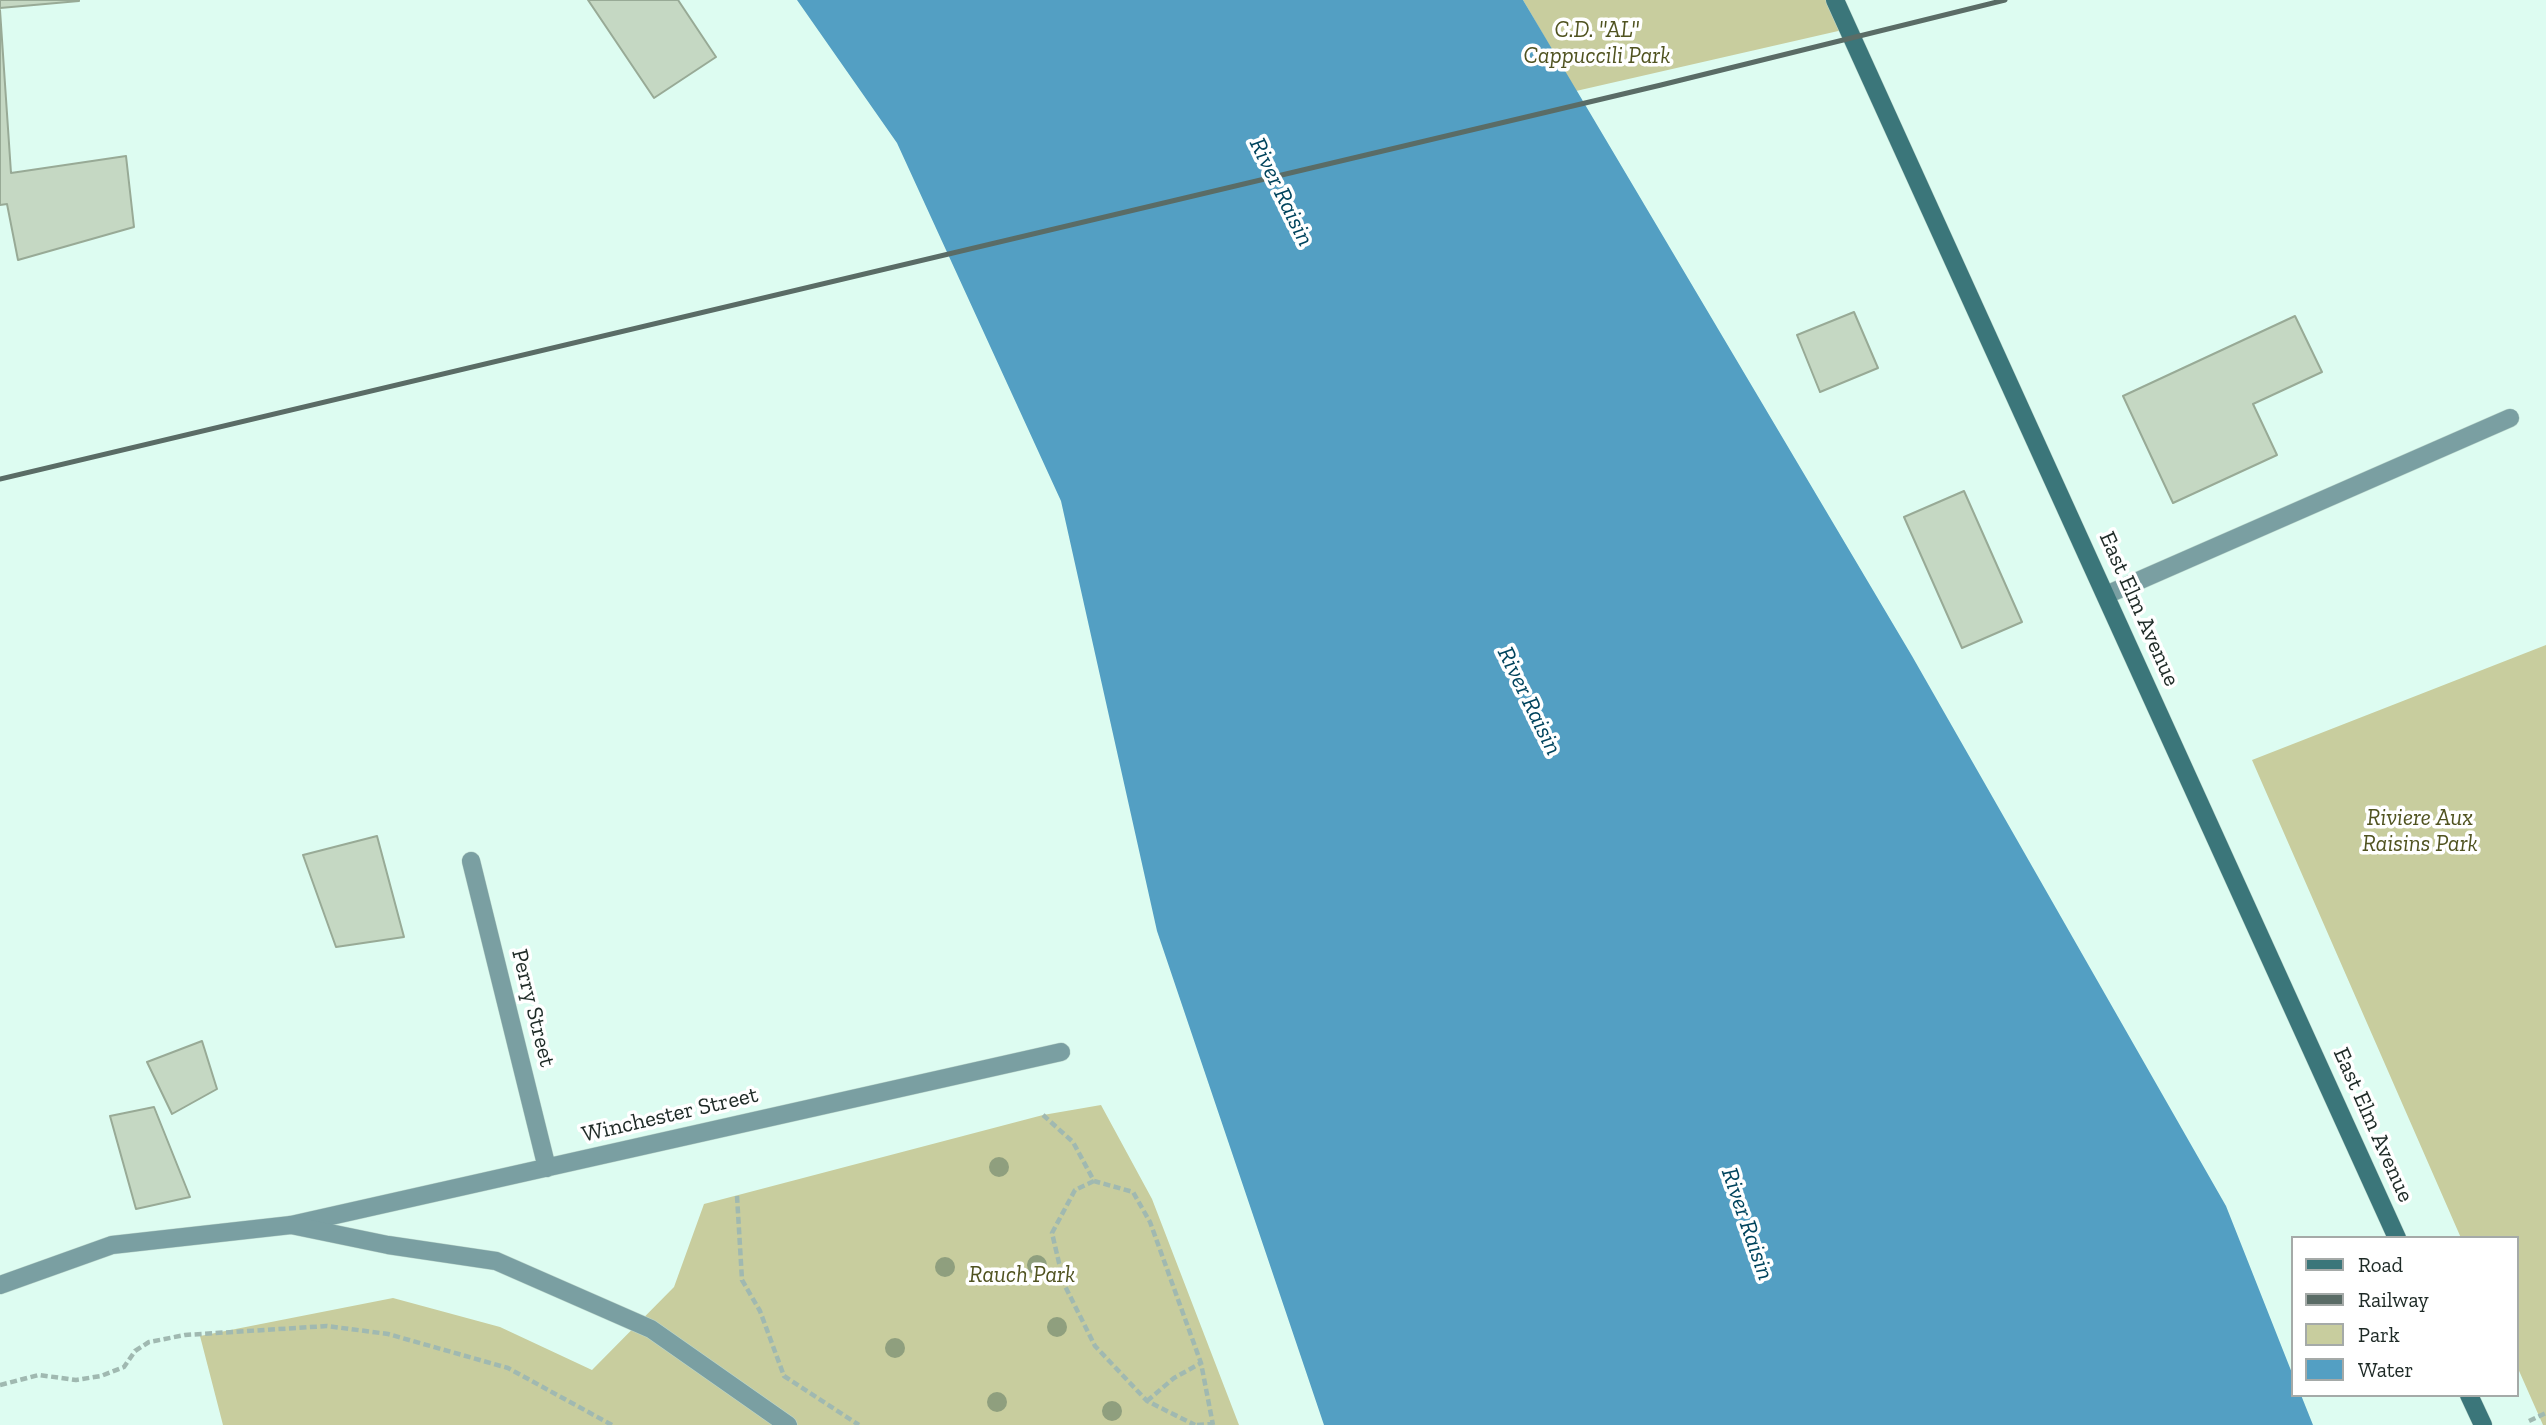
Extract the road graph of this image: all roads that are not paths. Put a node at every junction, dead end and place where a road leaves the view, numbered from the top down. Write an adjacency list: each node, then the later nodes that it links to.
1 (1835, 0): 3 (main road, East Elm Avenue)
2 (2510, 418): 3 (street)
3 (2106, 596): 8 (main road, East Elm Avenue)
4 (471, 861): 6 (street, Perry Street)
5 (1061, 1052): 6 (street, Winchester Street)
6 (547, 1168): 7 (street, Winchester Street)
7 (291, 1225): 9 (street, Winchester Street); 11 (street, Winchester Street)
8 (2396, 1236)
9 (0, 1285)
10 (2470, 1397): 12 (main road)
11 (788, 1425)
12 (2483, 1425)

